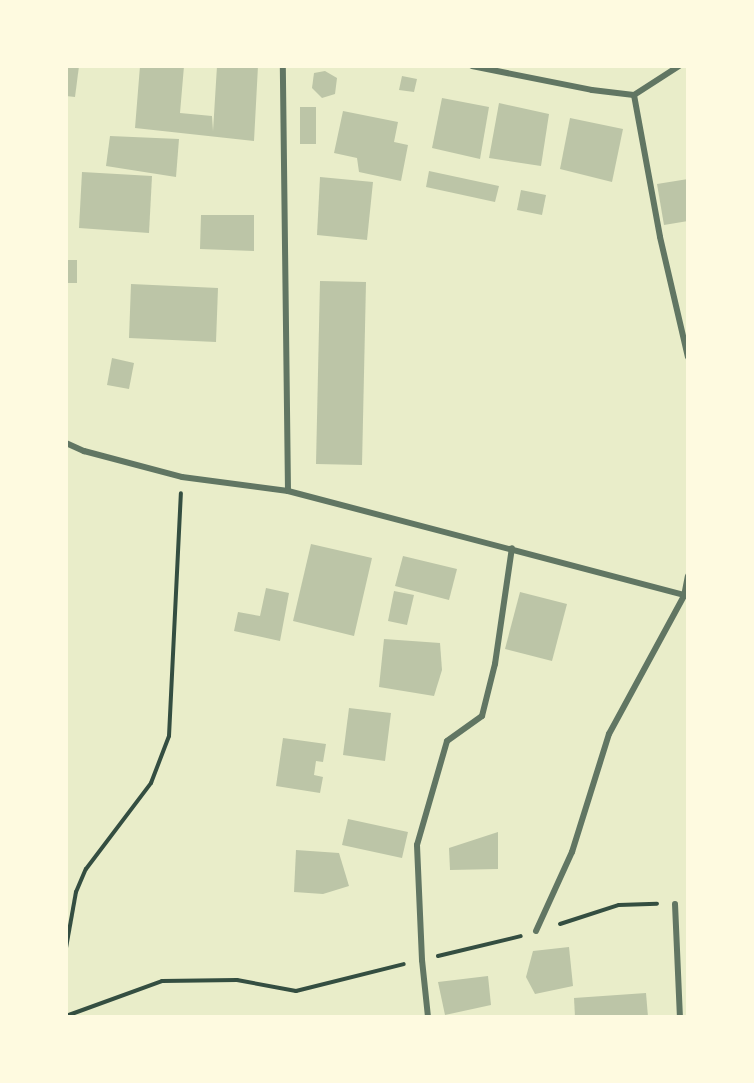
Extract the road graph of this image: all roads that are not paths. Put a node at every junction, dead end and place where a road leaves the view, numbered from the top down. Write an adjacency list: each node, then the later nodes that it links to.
1 (283, 66): 7 (street)
2 (472, 66): 4 (street)
3 (679, 66): 4 (street)
4 (634, 95): 5 (street)
5 (688, 357)
6 (66, 443): 7 (street)
7 (288, 491): 8 (street)
8 (512, 548): 10 (street); 13 (street)
9 (688, 576): 10 (street)
10 (686, 596): 12 (street)
11 (675, 904): 14 (street)
12 (536, 932)
13 (428, 1017)
14 (680, 1017)

